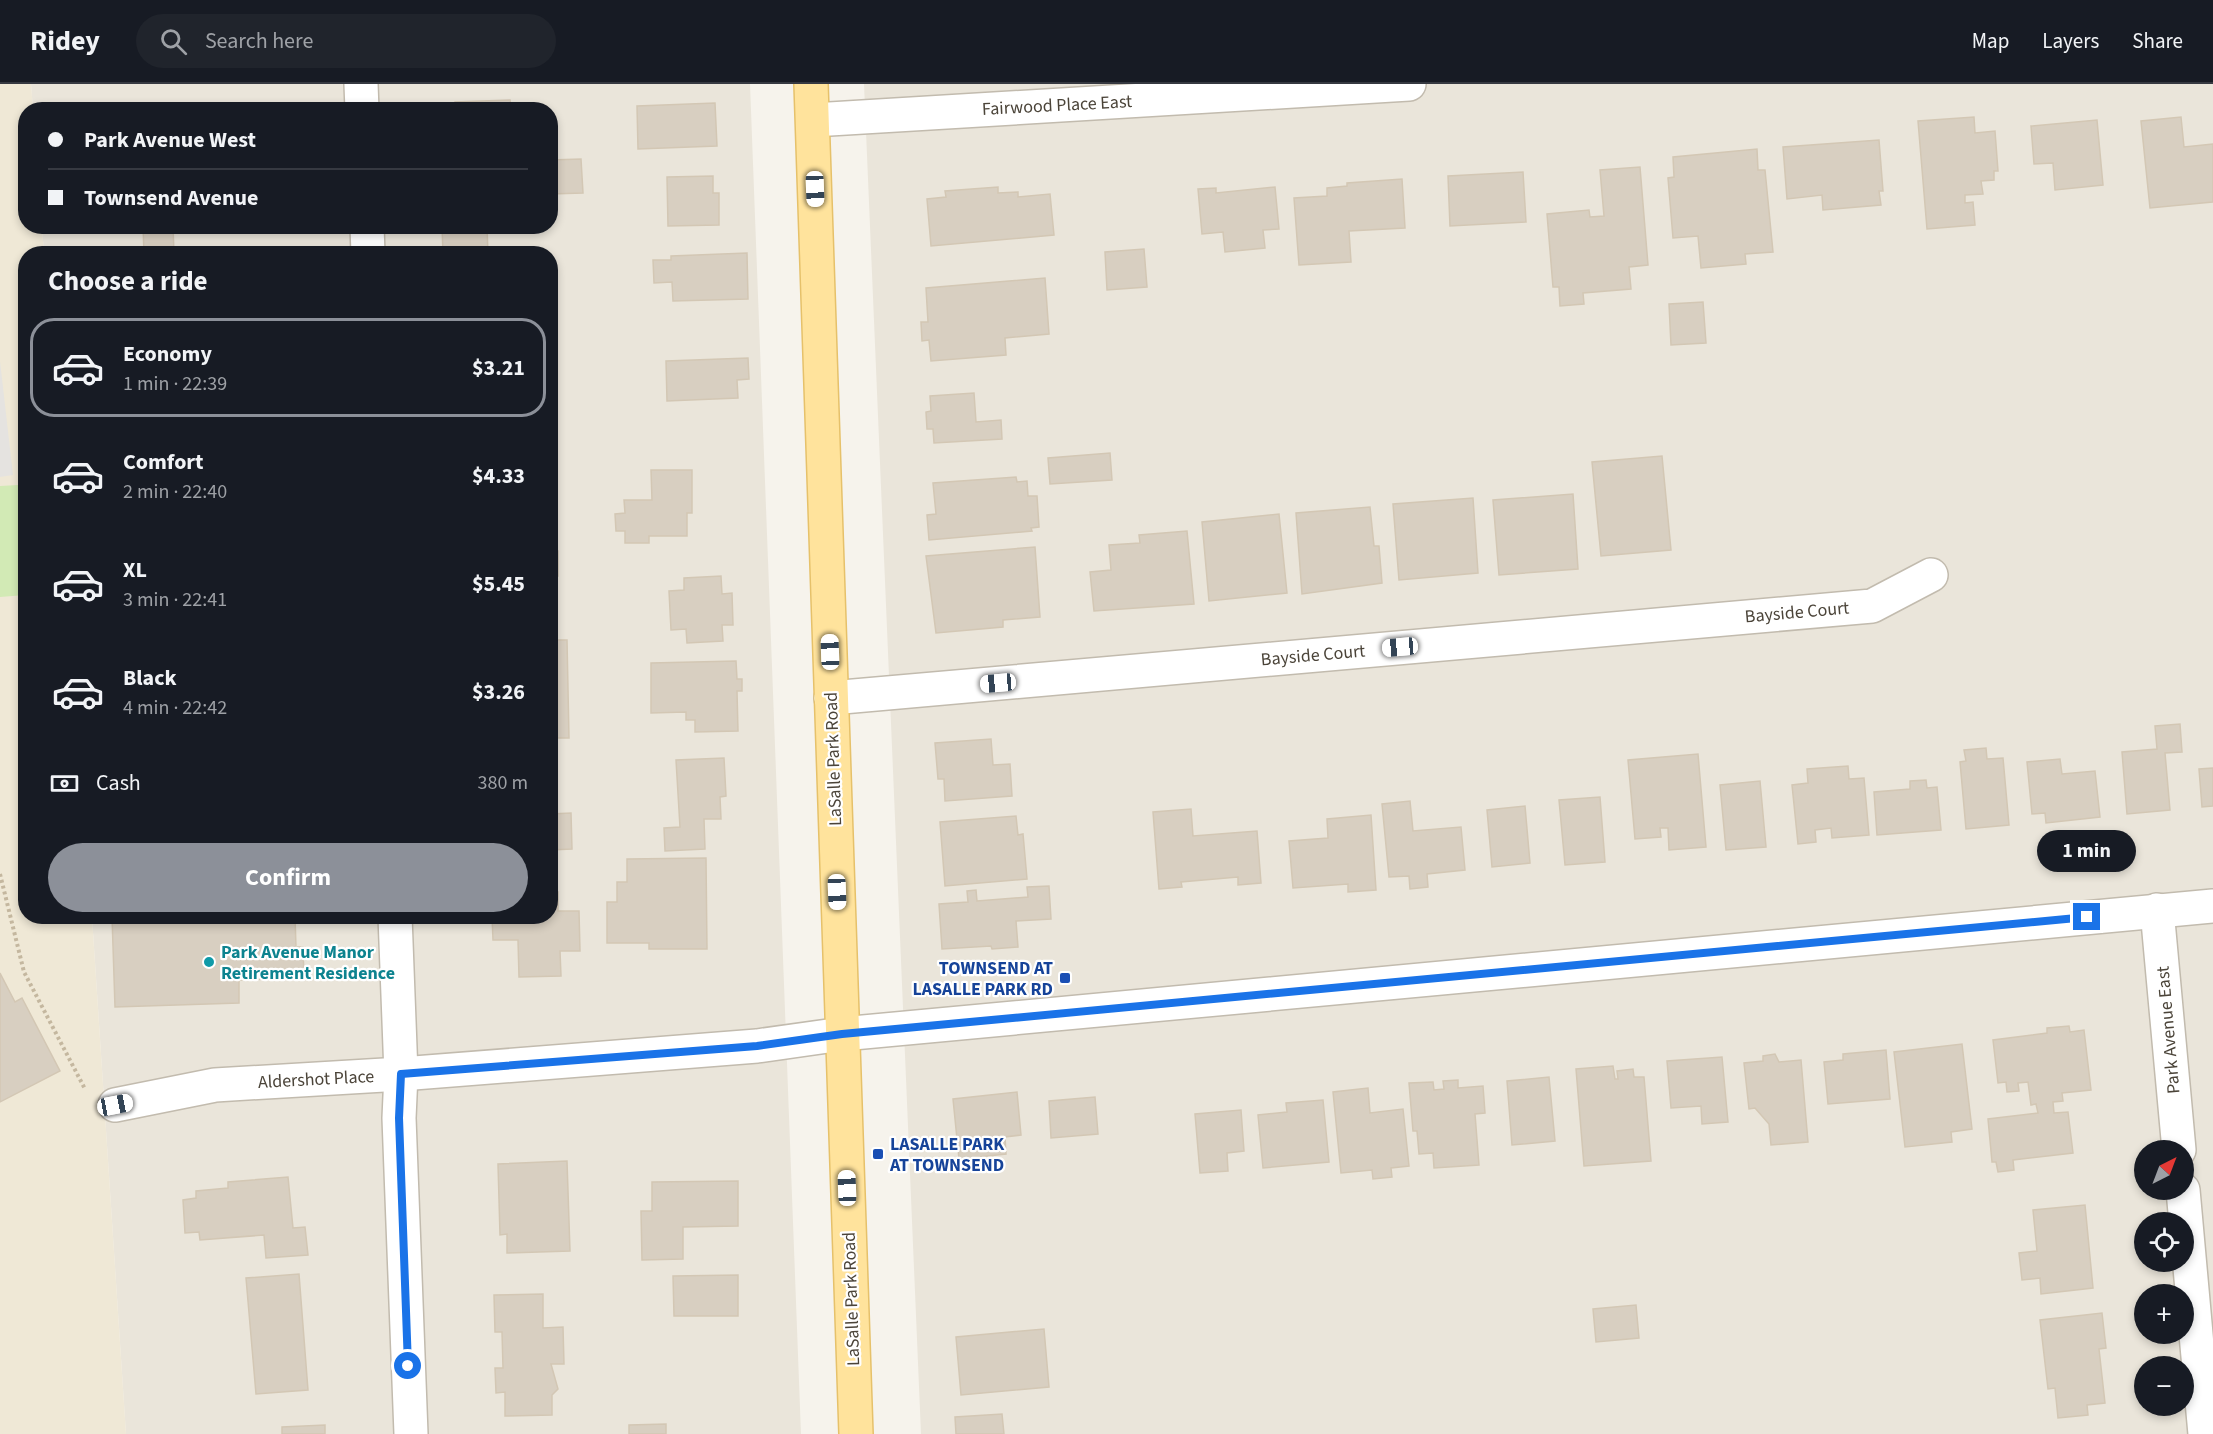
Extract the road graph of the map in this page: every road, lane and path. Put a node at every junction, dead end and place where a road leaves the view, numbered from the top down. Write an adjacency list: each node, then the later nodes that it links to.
1 (361, 84): 4 (street)
2 (811, 84): 5 (main road, LaSalle Park Road)
3 (1409, 84): 5 (street, Fairwood Place East)
4 (362, 102)
5 (813, 120): 7 (main road, LaSalle Park Road)
6 (1931, 575): 7 (street, Bayside Court)
7 (831, 698): 12 (main road, LaSalle Park Road)
8 (0, 874): 14 (path)
9 (2213, 906): 10 (street, Aldershot Place)
10 (2157, 910): 12 (street, Aldershot Place); 15 (street, Park Avenue East)
11 (395, 924): 13 (street)
12 (842, 1034): 13 (street, Aldershot Place); 18 (main road, LaSalle Park Road)
13 (401, 1074): 14 (street, Aldershot Place); 17 (street)
14 (101, 1101)
15 (2178, 1140)
16 (2184, 1200): 19 (street)
17 (411, 1434)
18 (856, 1434)
19 (2205, 1434)

